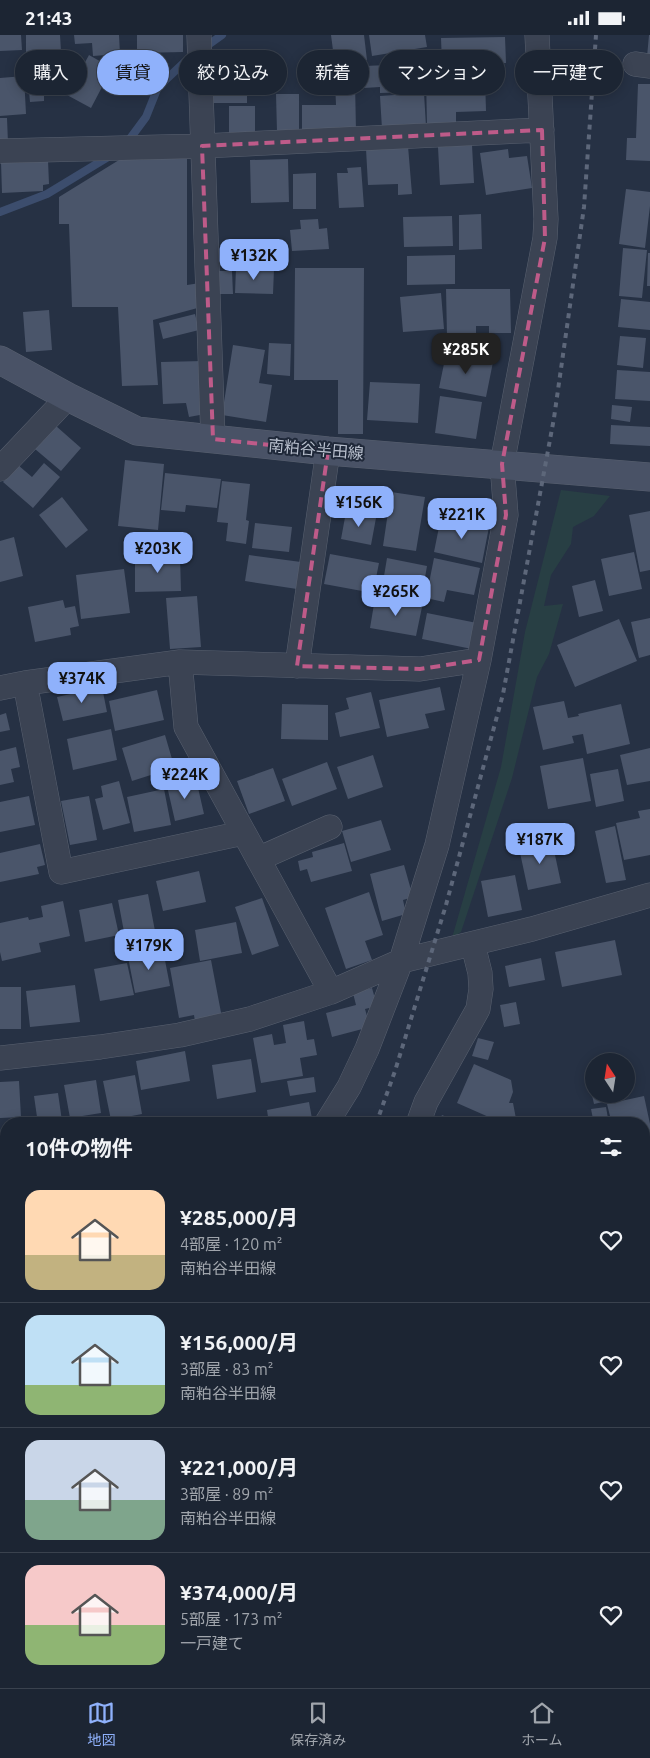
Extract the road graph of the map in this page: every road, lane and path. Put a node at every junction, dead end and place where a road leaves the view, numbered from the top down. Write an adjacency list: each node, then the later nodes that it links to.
1 (199, 35): 4 (street)
2 (537, 35): 3 (street)
3 (542, 130): 4 (street); 10 (street)
4 (202, 146): 5 (street); 8 (street)
5 (0, 151)
6 (0, 360): 7 (main road, 南粕谷半田線)
7 (68, 397): 8 (main road, 南粕谷半田線); 11 (street)
8 (213, 439): 9 (main road, 南粕谷半田線)
9 (328, 451): 10 (main road, 南粕谷半田線); 15 (street)
10 (502, 464): 12 (main road, 南粕谷半田線); 13 (street)
11 (0, 469)
12 (650, 477)
13 (479, 659): 15 (street); 23 (street)
14 (180, 662): 15 (street); 16 (street); 19 (street)
15 (298, 666)
16 (26, 683): 17 (street); 19 (street)
17 (0, 688)
18 (330, 827): 20 (street)
19 (243, 833): 20 (street)
20 (258, 859): 24 (street)
21 (650, 895): 22 (street)
22 (473, 945): 23 (street); 27 (street)
23 (402, 961): 24 (street); 26 (street)
24 (331, 992): 25 (street)
25 (0, 1058)
26 (330, 1117)
27 (421, 1117)

